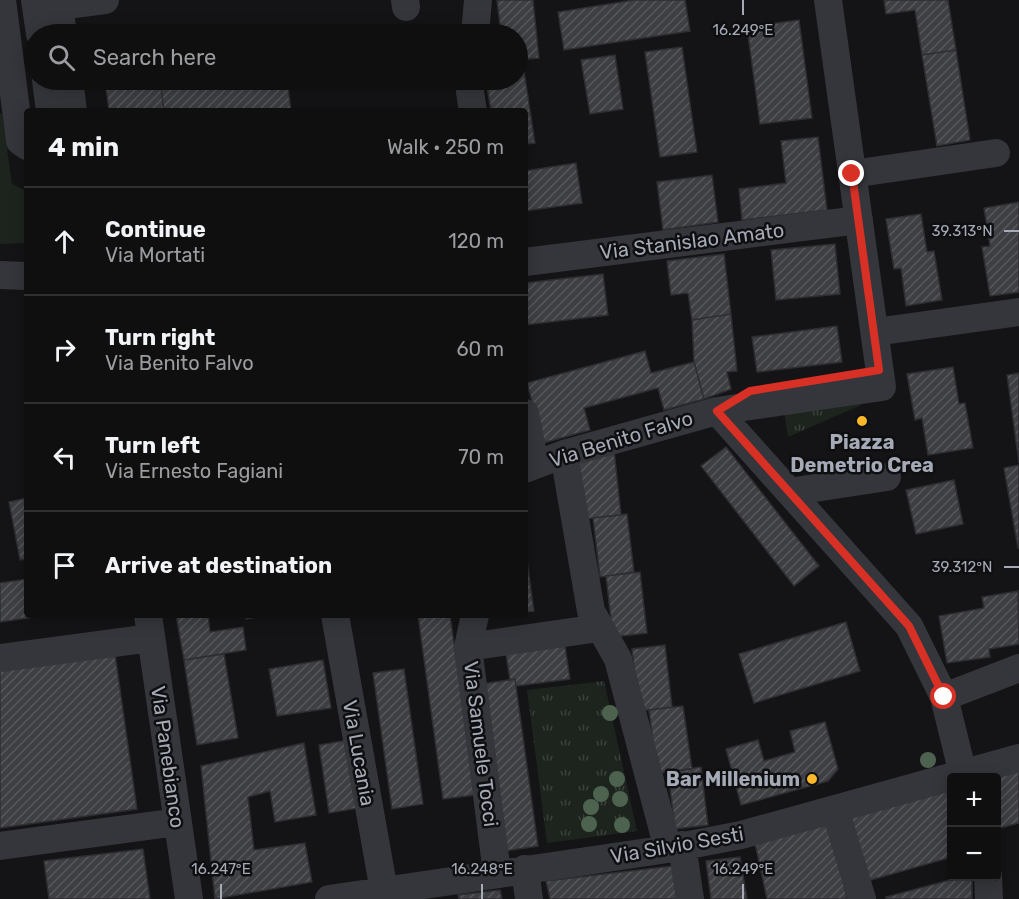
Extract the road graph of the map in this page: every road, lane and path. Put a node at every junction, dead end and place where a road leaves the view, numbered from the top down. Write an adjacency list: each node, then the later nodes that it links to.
1 (2, 0): 15 (street)
2 (105, 0): 5 (street)
3 (478, 0): 8 (street)
4 (828, 0): 17 (street)
5 (51, 2): 6 (street); 7 (street)
6 (43, 24)
7 (59, 24)
8 (476, 24)
9 (47, 90): 12 (street)
10 (70, 90): 13 (street)
11 (470, 90): 14 (street)
12 (50, 108)
13 (73, 108)
14 (472, 108)
15 (24, 144)
16 (996, 153): 17 (street)
17 (852, 174): 18 (street)
18 (859, 220): 19 (street, Via Stanislao Amato); 23 (street)
19 (528, 262)
20 (0, 275): 21 (street)
21 (24, 276)
22 (1019, 312): 23 (street)
23 (875, 332): 24 (street, Via Benito Falvo)
24 (717, 411): 26 (street, Via Benito Falvo); 29 (street)
25 (528, 445): 27 (street)
26 (564, 454): 27 (street, Via Benito Falvo); 33 (street)
27 (530, 467)
28 (887, 477): 29 (street)
29 (789, 492): 37 (street)
30 (336, 618): 49 (street, Via Lucania)
31 (474, 618): 34 (street, Via Samuele Tocci)
32 (150, 627): 35 (street); 43 (street, Via Panebianco)
33 (599, 628): 34 (street); 45 (street)
34 (468, 647): 47 (street, Via Samuele Tocci)
35 (0, 658)
36 (1019, 668): 37 (street)
37 (944, 697): 39 (street)
38 (1019, 758): 40 (street, Via Silvio Sesti)
39 (962, 773)
40 (972, 773)
41 (947, 780): 42 (street, Via Silvio Sesti)
42 (835, 809): 45 (street, Via Silvio Sesti); 55 (street)
43 (178, 822): 44 (street); 51 (street, Via Panebianco)
44 (0, 846)
45 (675, 847): 46 (street, Via Silvio Sesti); 54 (street)
46 (525, 869): 47 (street, Via Silvio Sesti); 53 (street)
47 (497, 873): 50 (street, Via Silvio Sesti)
48 (988, 881): 56 (street)
49 (384, 891): 50 (street, Via Silvio Sesti); 52 (street, Via Silvio Sesti)
50 (430, 892)
51 (189, 899)
52 (329, 899)
53 (529, 899)
54 (690, 899)
55 (862, 899)
56 (989, 899)

